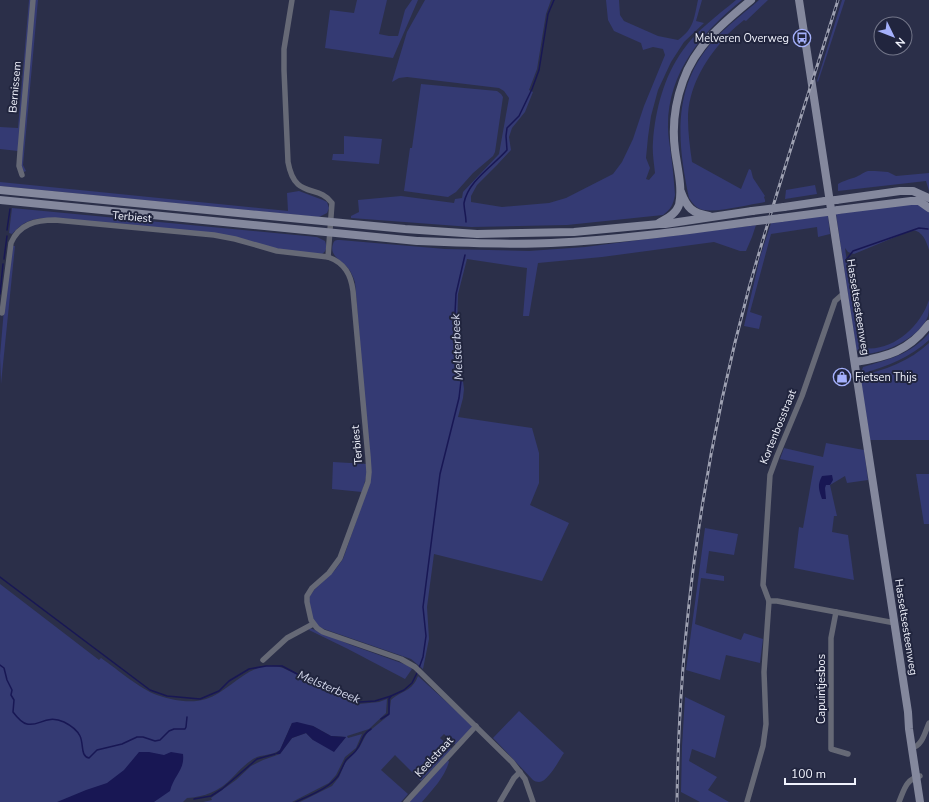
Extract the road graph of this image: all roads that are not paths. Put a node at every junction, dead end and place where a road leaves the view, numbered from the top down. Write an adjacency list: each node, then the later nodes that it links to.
1 (33, 0): 5 (street, Bernissem)
2 (292, 0): 12 (street)
3 (751, 0): 6 (main road)
4 (799, 0): 16 (main road, Hasseltsesteenweg)
5 (22, 175)
6 (680, 189): 11 (main road); 13 (main road)
7 (0, 190): 12 (main road)
8 (929, 198): 11 (main road, bridge)
9 (0, 200): 14 (main road)
10 (929, 208): 14 (main road, bridge)
11 (713, 216): 13 (main road)
12 (331, 222): 13 (main road); 14 (street)
13 (659, 224)
14 (330, 232): 15 (street)
15 (328, 257): 17 (street, Terbiest); 22 (street, Terbiest)
16 (844, 293): 19 (main road, Hasseltsesteenweg); 20 (street, Kortenbosstraat)
17 (2, 313)
18 (929, 324): 19 (main road)
19 (855, 362): 23 (main road, Hasseltsesteenweg)
20 (769, 601): 21 (street); 34 (street, Kortenbosstraat)
21 (836, 612): 23 (street); 28 (street, Capuintjesbos)
22 (313, 624): 24 (street); 26 (street)
23 (894, 624): 27 (main road, Hasseltsesteenweg)
24 (263, 660)
25 (929, 723): 27 (street)
26 (476, 726): 29 (street); 31 (street, Keelstraat)
27 (914, 748): 30 (main road, Hasseltsesteenweg)
28 (848, 754)
29 (520, 772): 32 (street); 33 (street)
30 (918, 777): 35 (street); 36 (main road, Hasseltsesteenweg); 37 (main road, Hasseltsesteenweg)
31 (406, 802)
32 (500, 802)
33 (533, 802)
34 (747, 802)
35 (899, 802)
36 (920, 802)
37 (924, 802)

